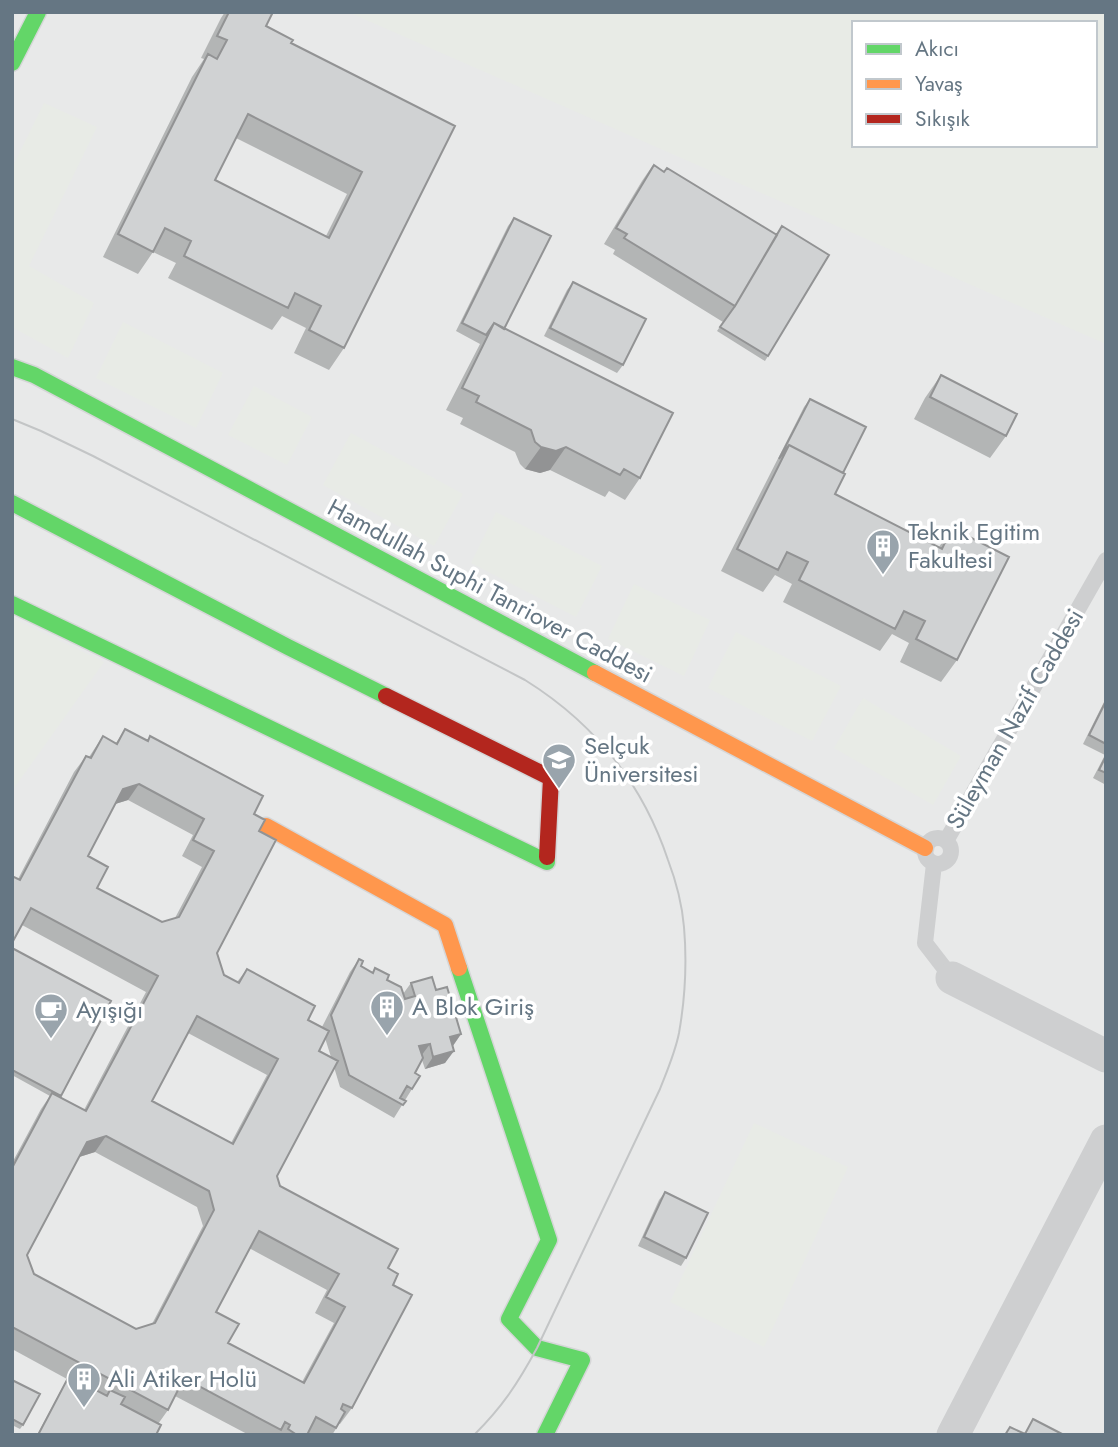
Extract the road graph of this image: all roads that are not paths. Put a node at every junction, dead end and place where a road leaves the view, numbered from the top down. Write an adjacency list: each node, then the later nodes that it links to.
1 (38, 12): 2 (street)
2 (12, 63)
3 (12, 358): 5 (street)
4 (12, 367): 5 (street)
5 (34, 375): 11 (street, Hamdullah Suphi Tanriover Caddesi)
6 (12, 503): 8 (street)
7 (1106, 560): 10 (lane, Süleyman Nazif Caddesi)
8 (12, 604)
9 (267, 826): 16 (street)
10 (946, 841): 11 (lane); 12 (lane)
11 (925, 848): 12 (lane)
12 (934, 864): 13 (lane)
13 (952, 978): 14 (street)
14 (1106, 1056)
15 (1106, 1141): 17 (street)
16 (545, 1435)
17 (953, 1435)

